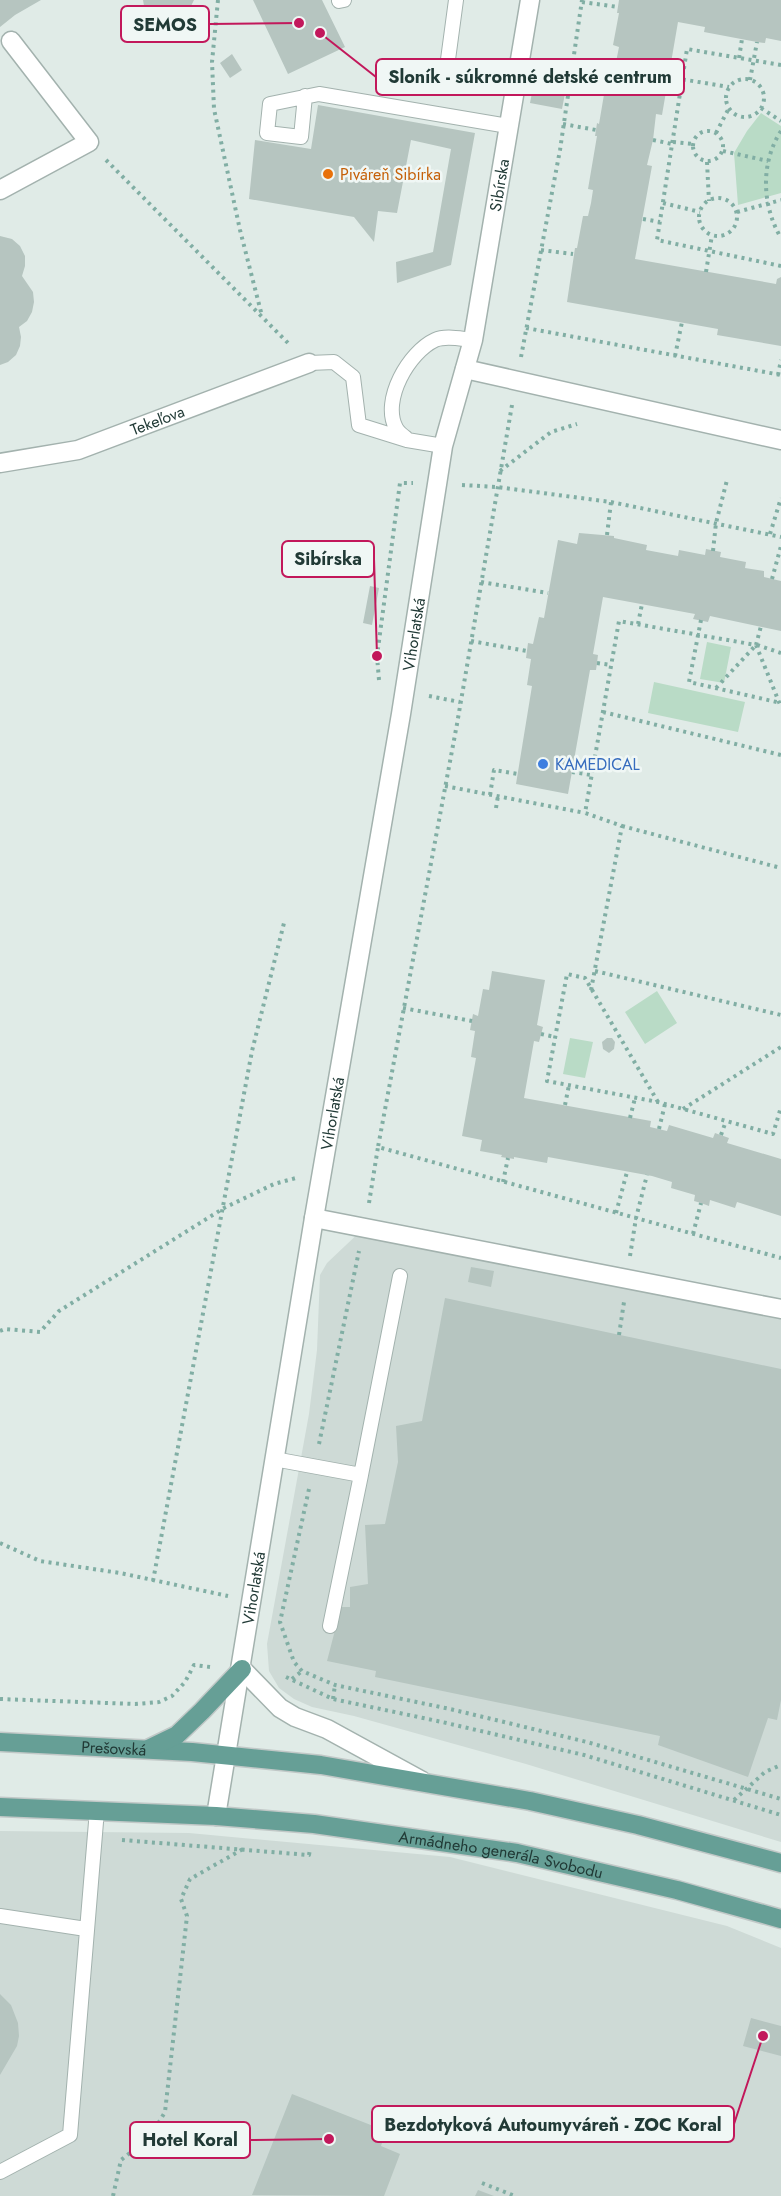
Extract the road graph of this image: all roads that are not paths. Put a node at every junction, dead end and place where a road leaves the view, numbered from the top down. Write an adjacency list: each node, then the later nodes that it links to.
1 (344, 0): 4 (lane)
2 (456, 0): 6 (lane)
3 (530, 0): 8 (street, Sibírska)
4 (339, 1)
5 (11, 41): 9 (street)
6 (447, 67)
7 (305, 96): 8 (lane)
8 (508, 126): 10 (street, Sibírska)
9 (0, 190)
10 (472, 340): 12 (street, Sibírska); 13 (lane)
11 (309, 363): 13 (lane); 16 (street, Tekeľova)
12 (465, 369): 14 (street); 15 (street, Vihorlatská)
13 (407, 440): 15 (lane)
14 (781, 440)
15 (443, 446): 17 (street, Vihorlatská)
16 (0, 463)
17 (314, 1218): 19 (street); 20 (street, Vihorlatská)
18 (400, 1276): 21 (lane)
19 (781, 1309)
20 (274, 1459): 21 (lane); 23 (street, Vihorlatská)
21 (361, 1474): 22 (lane)
22 (330, 1626)
23 (242, 1669): 25 (main road); 26 (street, Vihorlatská); 27 (street)
24 (0, 1742): 25 (main road, Prešovská)
25 (146, 1750): 26 (main road, Prešovská)
26 (227, 1756): 27 (main road); 30 (street, Vihorlatská)
27 (422, 1781): 31 (main road)
28 (0, 1807): 29 (main road)
29 (97, 1810): 30 (main road); 34 (lane)
30 (216, 1816): 33 (main road, Armádneho generála Svobodu)
31 (781, 1863)
32 (0, 1916): 34 (lane)
33 (781, 1919)
34 (86, 1929): 35 (lane)
35 (0, 2172)

